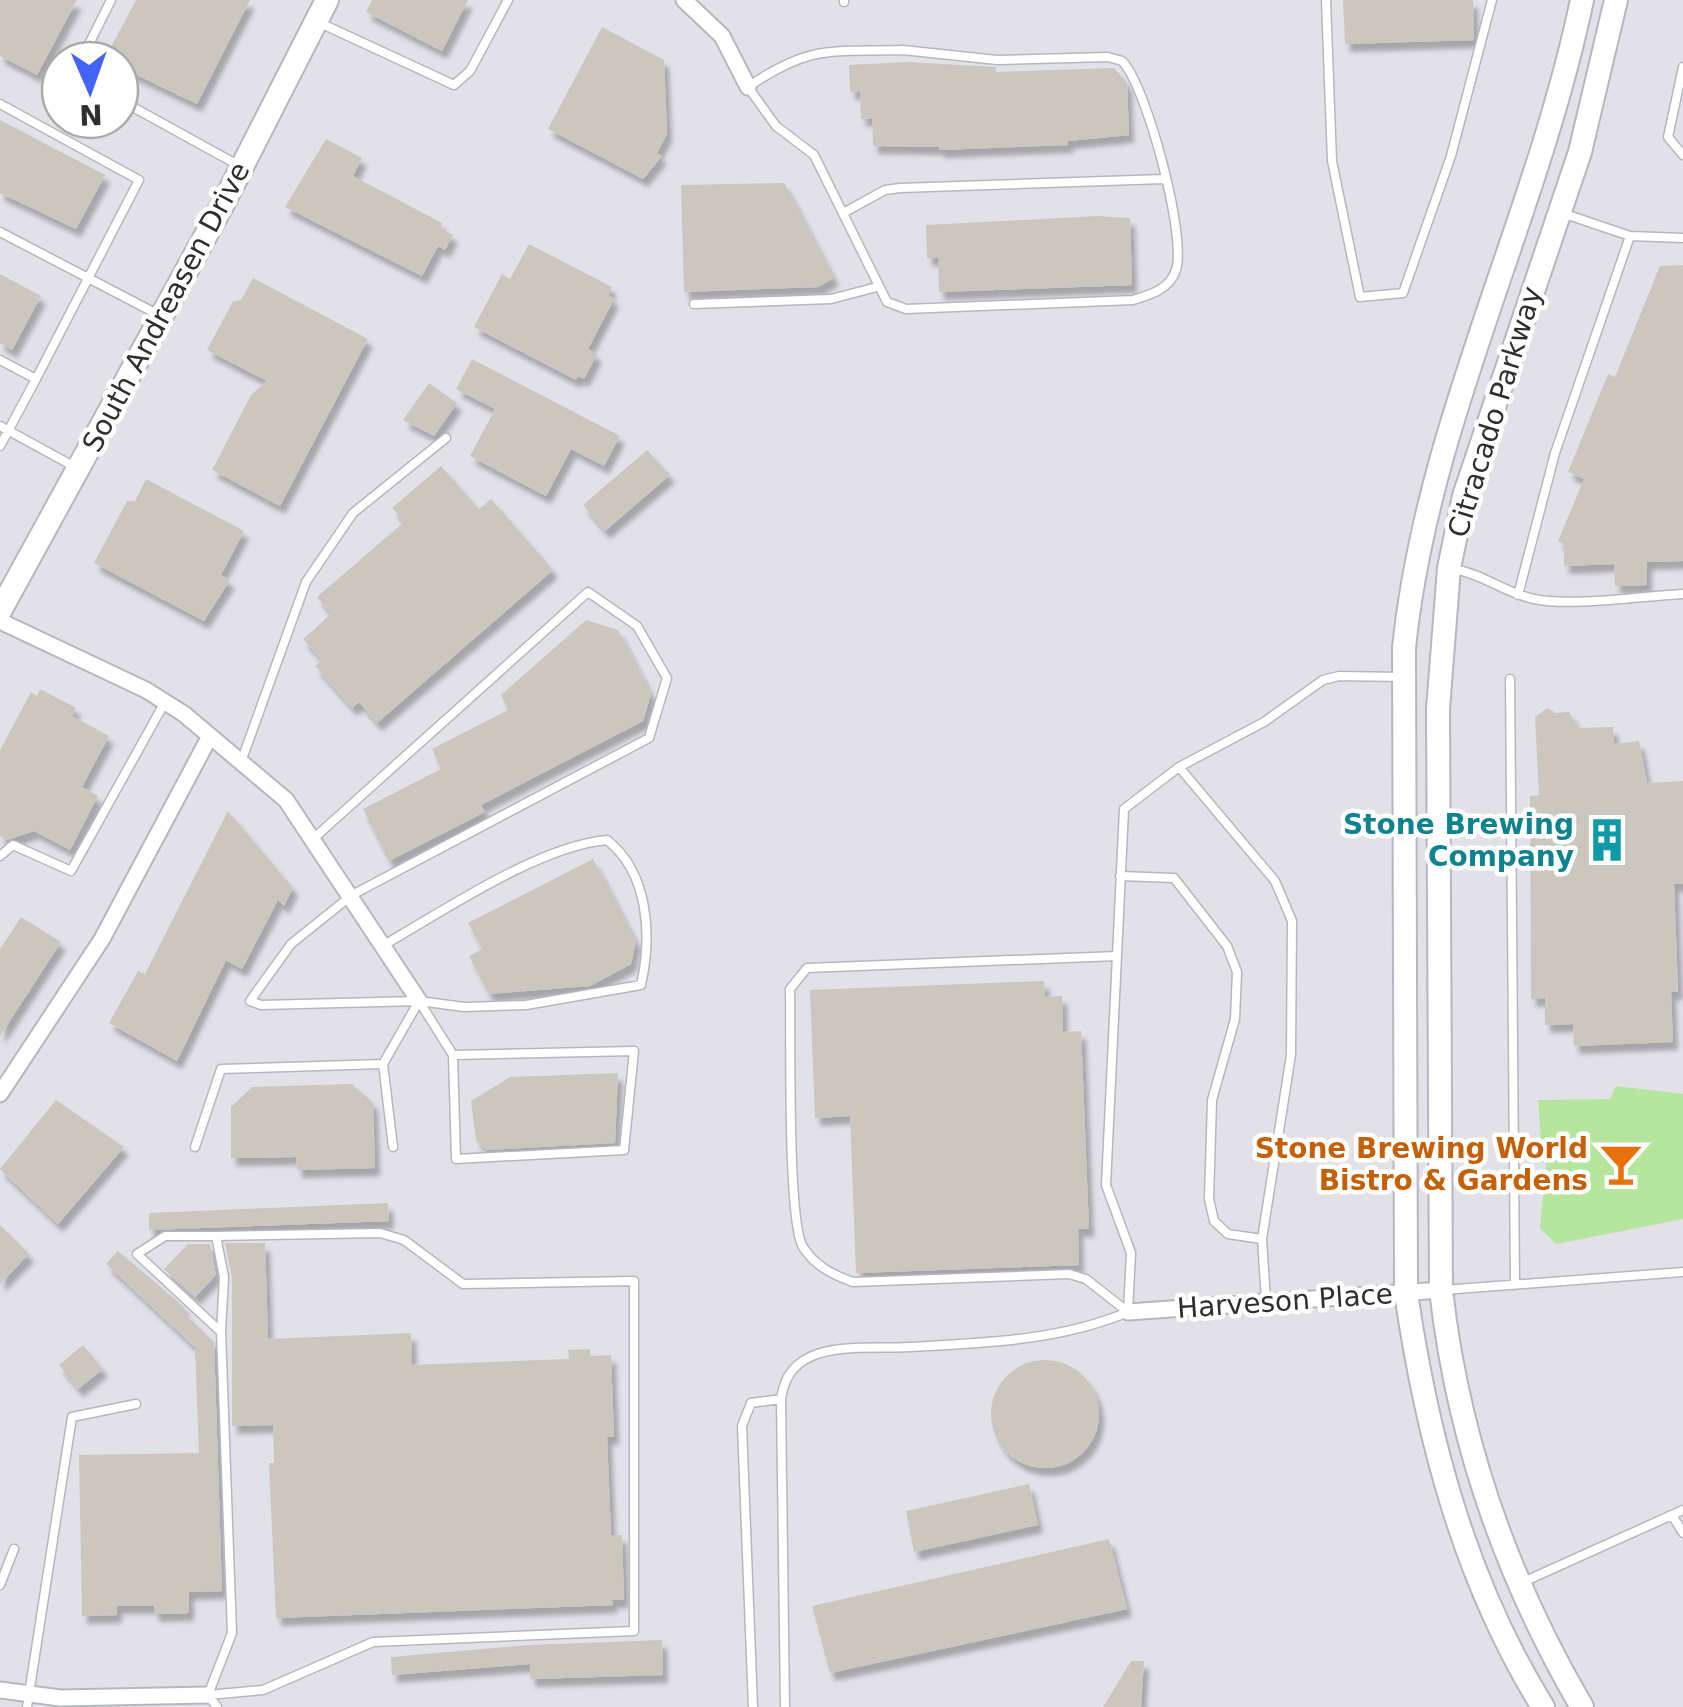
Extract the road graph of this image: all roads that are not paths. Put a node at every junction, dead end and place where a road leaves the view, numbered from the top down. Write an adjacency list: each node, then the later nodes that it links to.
1 (110, 0): 9 (lane)
2 (508, 0): 8 (lane)
3 (684, 0): 11 (street)
4 (1326, 0): 5 (lane)
5 (1492, 0)
6 (1582, 0): 17 (main road, Citracado Parkway)
7 (1616, 0): 19 (main road, Citracado Parkway)
8 (322, 10): 15 (main road, South Andreasen Drive)
9 (91, 40)
10 (1683, 67): 14 (lane)
11 (748, 87): 16 (lane); 18 (lane)
12 (0, 104): 23 (lane)
13 (140, 111): 15 (lane)
14 (1683, 155)
15 (242, 167): 26 (main road, South Andreasen Drive)
16 (1164, 179): 18 (lane); 24 (lane)
17 (1528, 201): 19 (main road); 38 (main road, Citracado Parkway)
18 (845, 212): 24 (lane)
19 (1560, 212): 21 (lane); 33 (main road, Citracado Parkway)
20 (0, 232): 23 (lane)
21 (1630, 236): 22 (lane); 34 (lane)
22 (1683, 238)
23 (88, 278): 26 (lane); 28 (lane)
24 (877, 288): 25 (lane)
25 (694, 304)
26 (159, 316): 32 (main road, South Andreasen Drive)
27 (0, 360): 28 (lane)
28 (36, 379): 29 (lane)
29 (4, 428): 31 (lane); 32 (lane)
30 (446, 438): 42 (lane)
31 (0, 446)
32 (80, 469): 36 (main road, South Andreasen Drive)
33 (1449, 568): 34 (lane); 60 (main road, Citracado Parkway)
34 (1518, 594): 35 (lane)
35 (1683, 594)
36 (0, 611)
37 (0, 621): 40 (street)
38 (1404, 676): 43 (lane); 61 (main road, Citracado Parkway)
39 (1510, 679): 59 (lane)
40 (165, 702): 41 (street); 45 (lane)
41 (210, 736): 42 (street); 53 (street)
42 (241, 762): 44 (street)
43 (1179, 767): 46 (lane); 57 (lane)
44 (314, 839): 47 (street); 47 (lane)
45 (0, 856)
46 (1120, 876): 49 (lane); 57 (lane)
47 (352, 895): 48 (street); 50 (lane)
48 (384, 945): 50 (street); 50 (lane)
49 (1117, 956): 63 (lane); 63 (lane)
50 (419, 1001): 51 (lane); 52 (lane)
51 (453, 1054): 51 (lane)
52 (383, 1064): 54 (lane); 55 (lane)
53 (0, 1094)
54 (393, 1147)
55 (195, 1148)
56 (216, 1236): 64 (lane); 64 (lane); 75 (lane)
57 (1262, 1239): 62 (lane)
58 (1683, 1272): 59 (lane)
59 (1515, 1285): 60 (lane)
60 (1441, 1290): 61 (street, Harveson Place); 71 (main road, Citracado Parkway)
61 (1406, 1293): 62 (street, Harveson Place); 78 (main road, Citracado Parkway)
62 (1266, 1302): 63 (street, Harveson Place)
63 (1128, 1312): 65 (lane)
64 (221, 1332): 75 (lane)
65 (781, 1400): 76 (lane); 77 (lane)
66 (136, 1404): 74 (lane)
67 (1683, 1510): 68 (lane)
68 (1672, 1516): 69 (lane); 71 (lane)
69 (1683, 1533)
70 (14, 1549): 72 (lane)
71 (1517, 1584): 79 (main road, Citracado Parkway)
72 (0, 1585)
73 (0, 1690): 74 (street)
74 (28, 1700): 75 (street)
75 (213, 1701)
76 (752, 1707)
77 (785, 1707)
78 (1542, 1707)
79 (1582, 1707)

